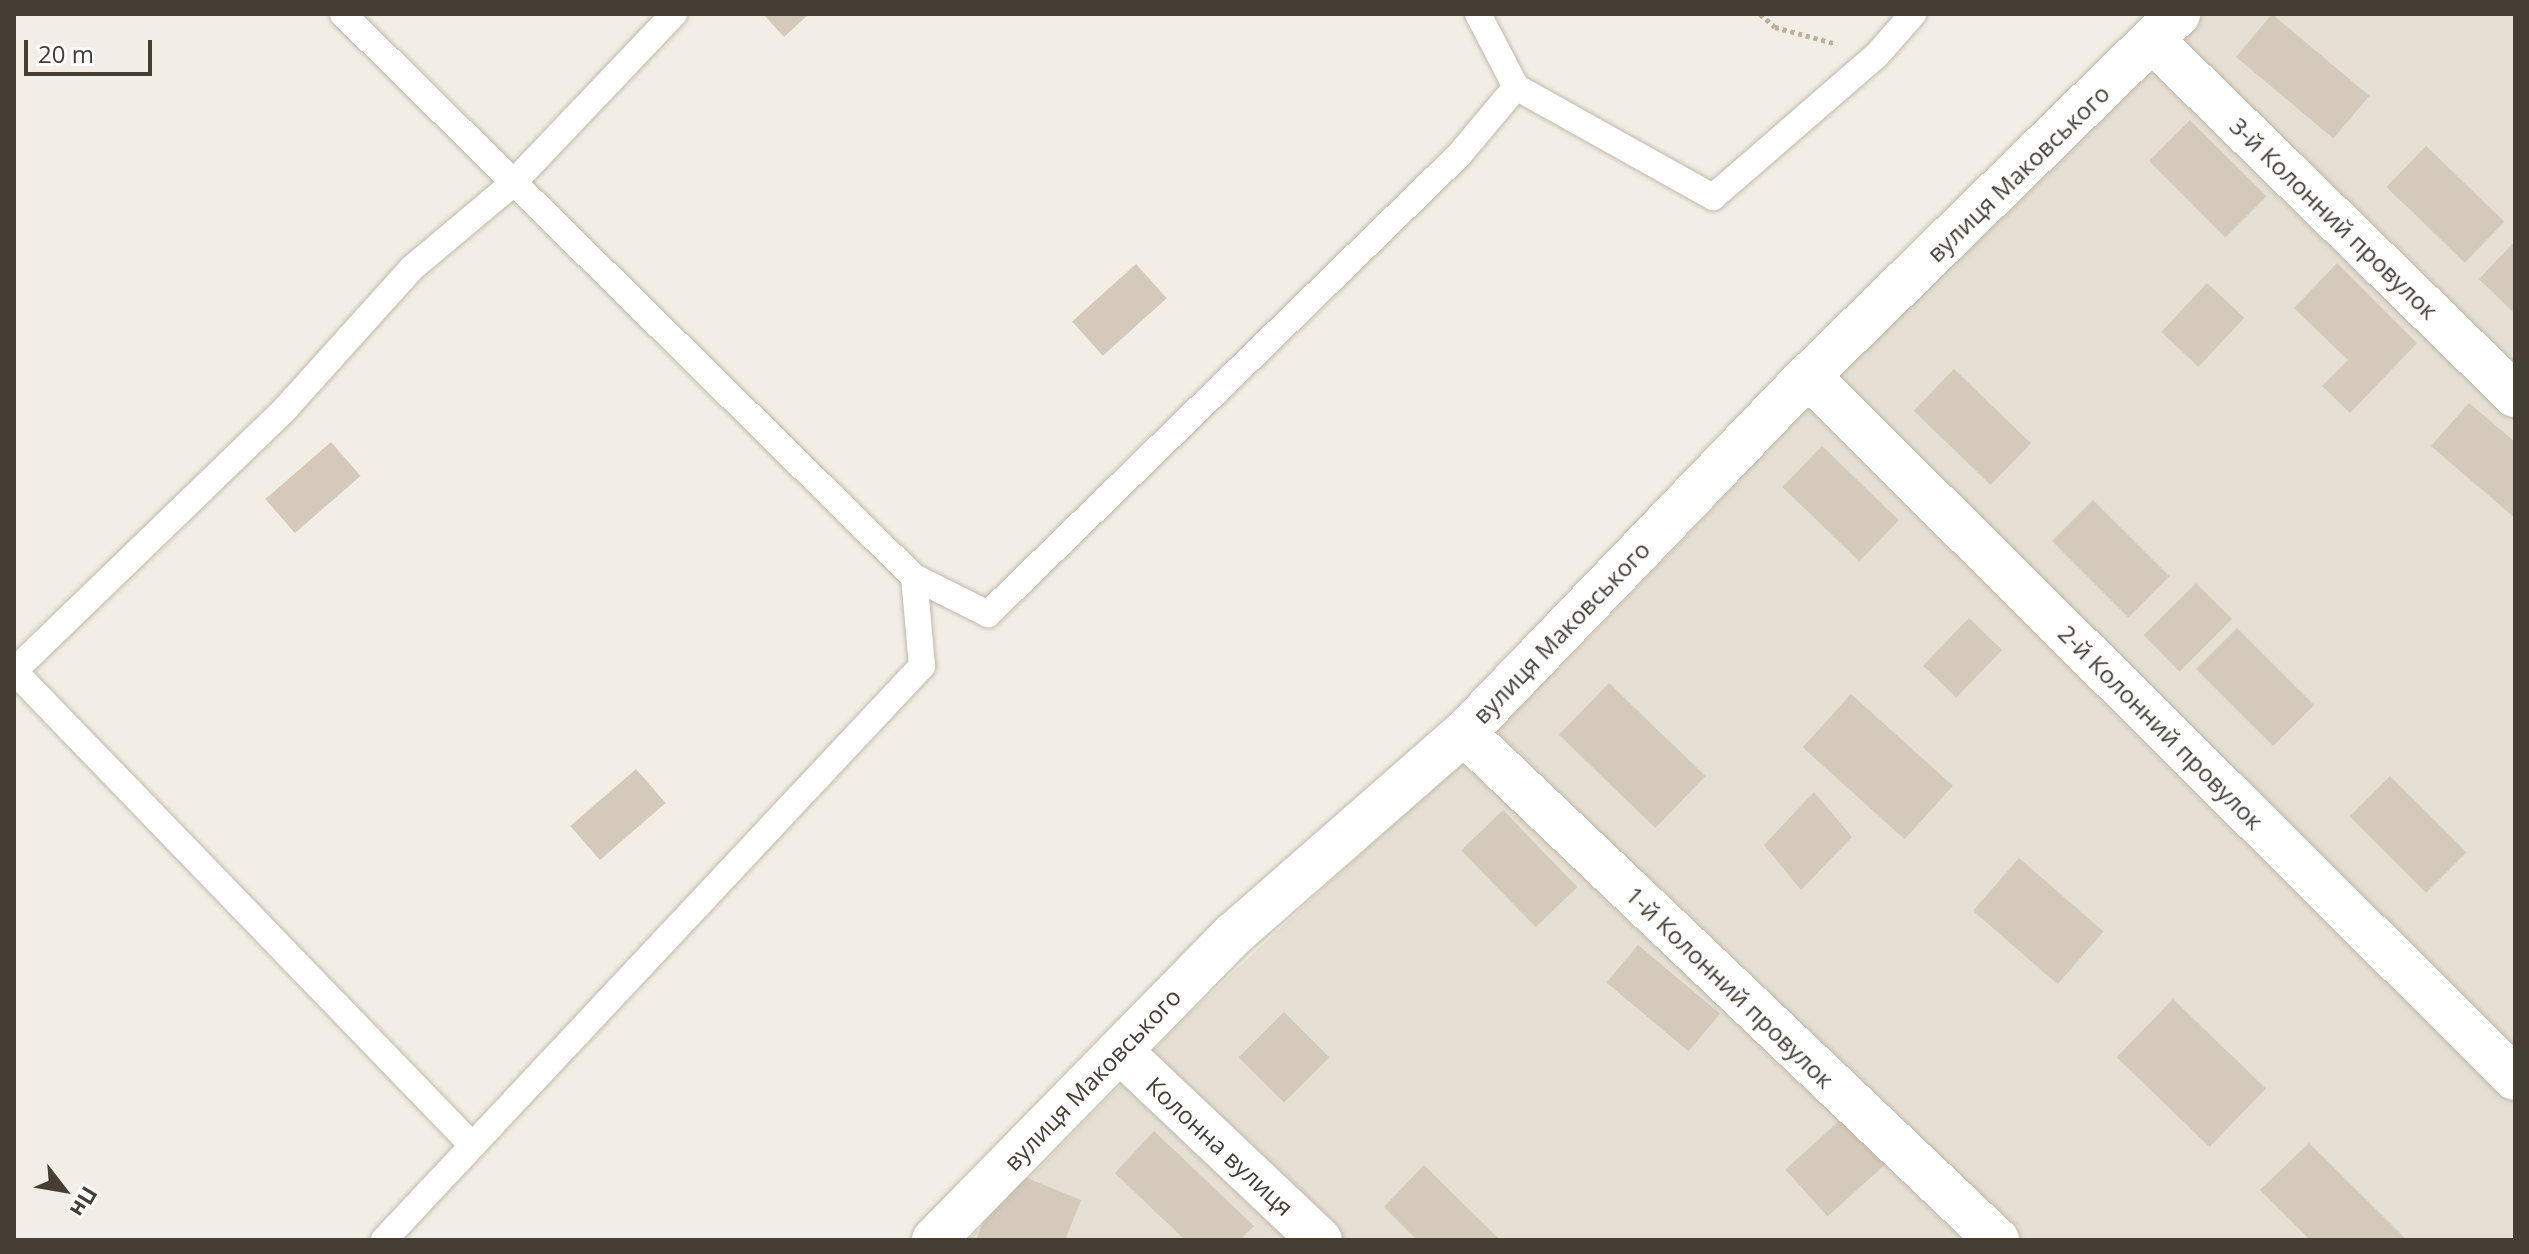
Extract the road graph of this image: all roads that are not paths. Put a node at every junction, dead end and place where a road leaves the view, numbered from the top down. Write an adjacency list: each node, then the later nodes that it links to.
1 (343, 14): 7 (lane)
2 (674, 14): 7 (lane)
3 (1478, 14): 6 (lane)
4 (1913, 14): 6 (lane)
5 (2166, 28): 8 (street, вулиця Маковського); 9 (street, 3-й Колонний провулок)
6 (1516, 87): 10 (lane)
7 (512, 184): 10 (lane); 11 (lane)
8 (1808, 376): 12 (street, вулиця Маковського); 14 (street, 2-й Колонний провулок)
9 (2515, 395)
10 (914, 577): 15 (lane)
11 (14, 671): 15 (lane)
12 (1464, 733): 13 (street, вулиця Маковського); 19 (street, 1-й Колонний провулок)
13 (1120, 1051): 17 (street, вулиця Маковського); 18 (street, Колонна вулиця)
14 (2515, 1078)
15 (470, 1143): 16 (lane)
16 (384, 1240)
17 (934, 1240)
18 (1320, 1240)
19 (1997, 1240)

